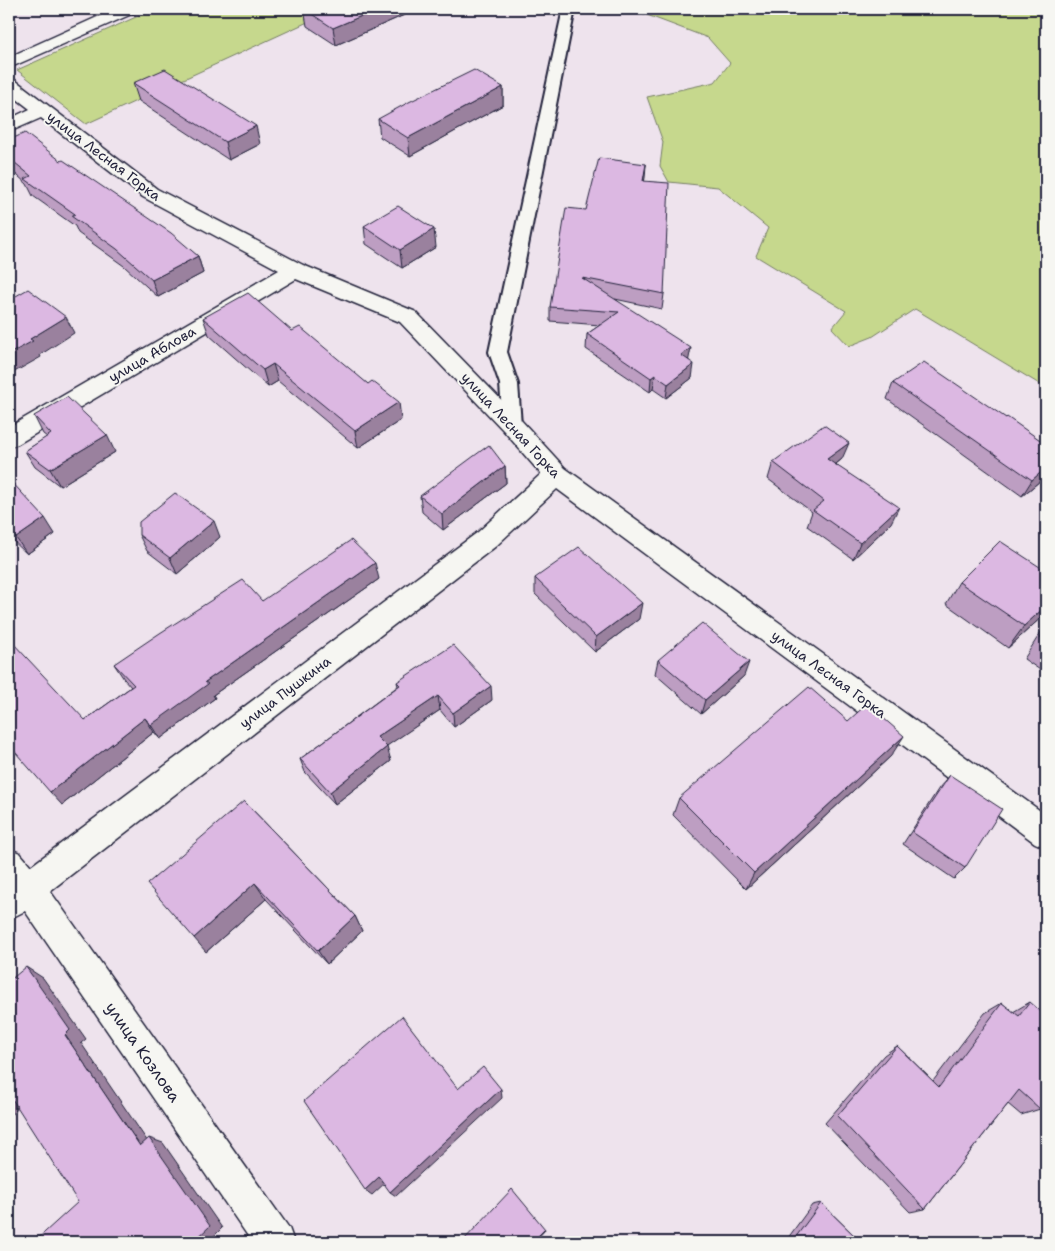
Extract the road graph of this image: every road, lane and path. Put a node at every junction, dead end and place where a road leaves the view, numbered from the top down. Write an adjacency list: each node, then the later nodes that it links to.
1 (128, 9): 3 (street)
2 (569, 9): 8 (lane)
3 (9, 62)
4 (9, 84): 5 (street, улица Лесная Горка)
5 (42, 110): 6 (street); 7 (street, улица Лесная Горка)
6 (9, 126)
7 (296, 270): 8 (street, улица Лесная Горка); 9 (street, улица Аблова)
8 (512, 425): 10 (street, улица Лесная Горка)
9 (9, 438)
10 (556, 475): 11 (street, улица Лесная Горка); 12 (street, улица Пушкина)
11 (1046, 833)
12 (15, 884): 13 (street, улица Козлова)
13 (276, 1242)

